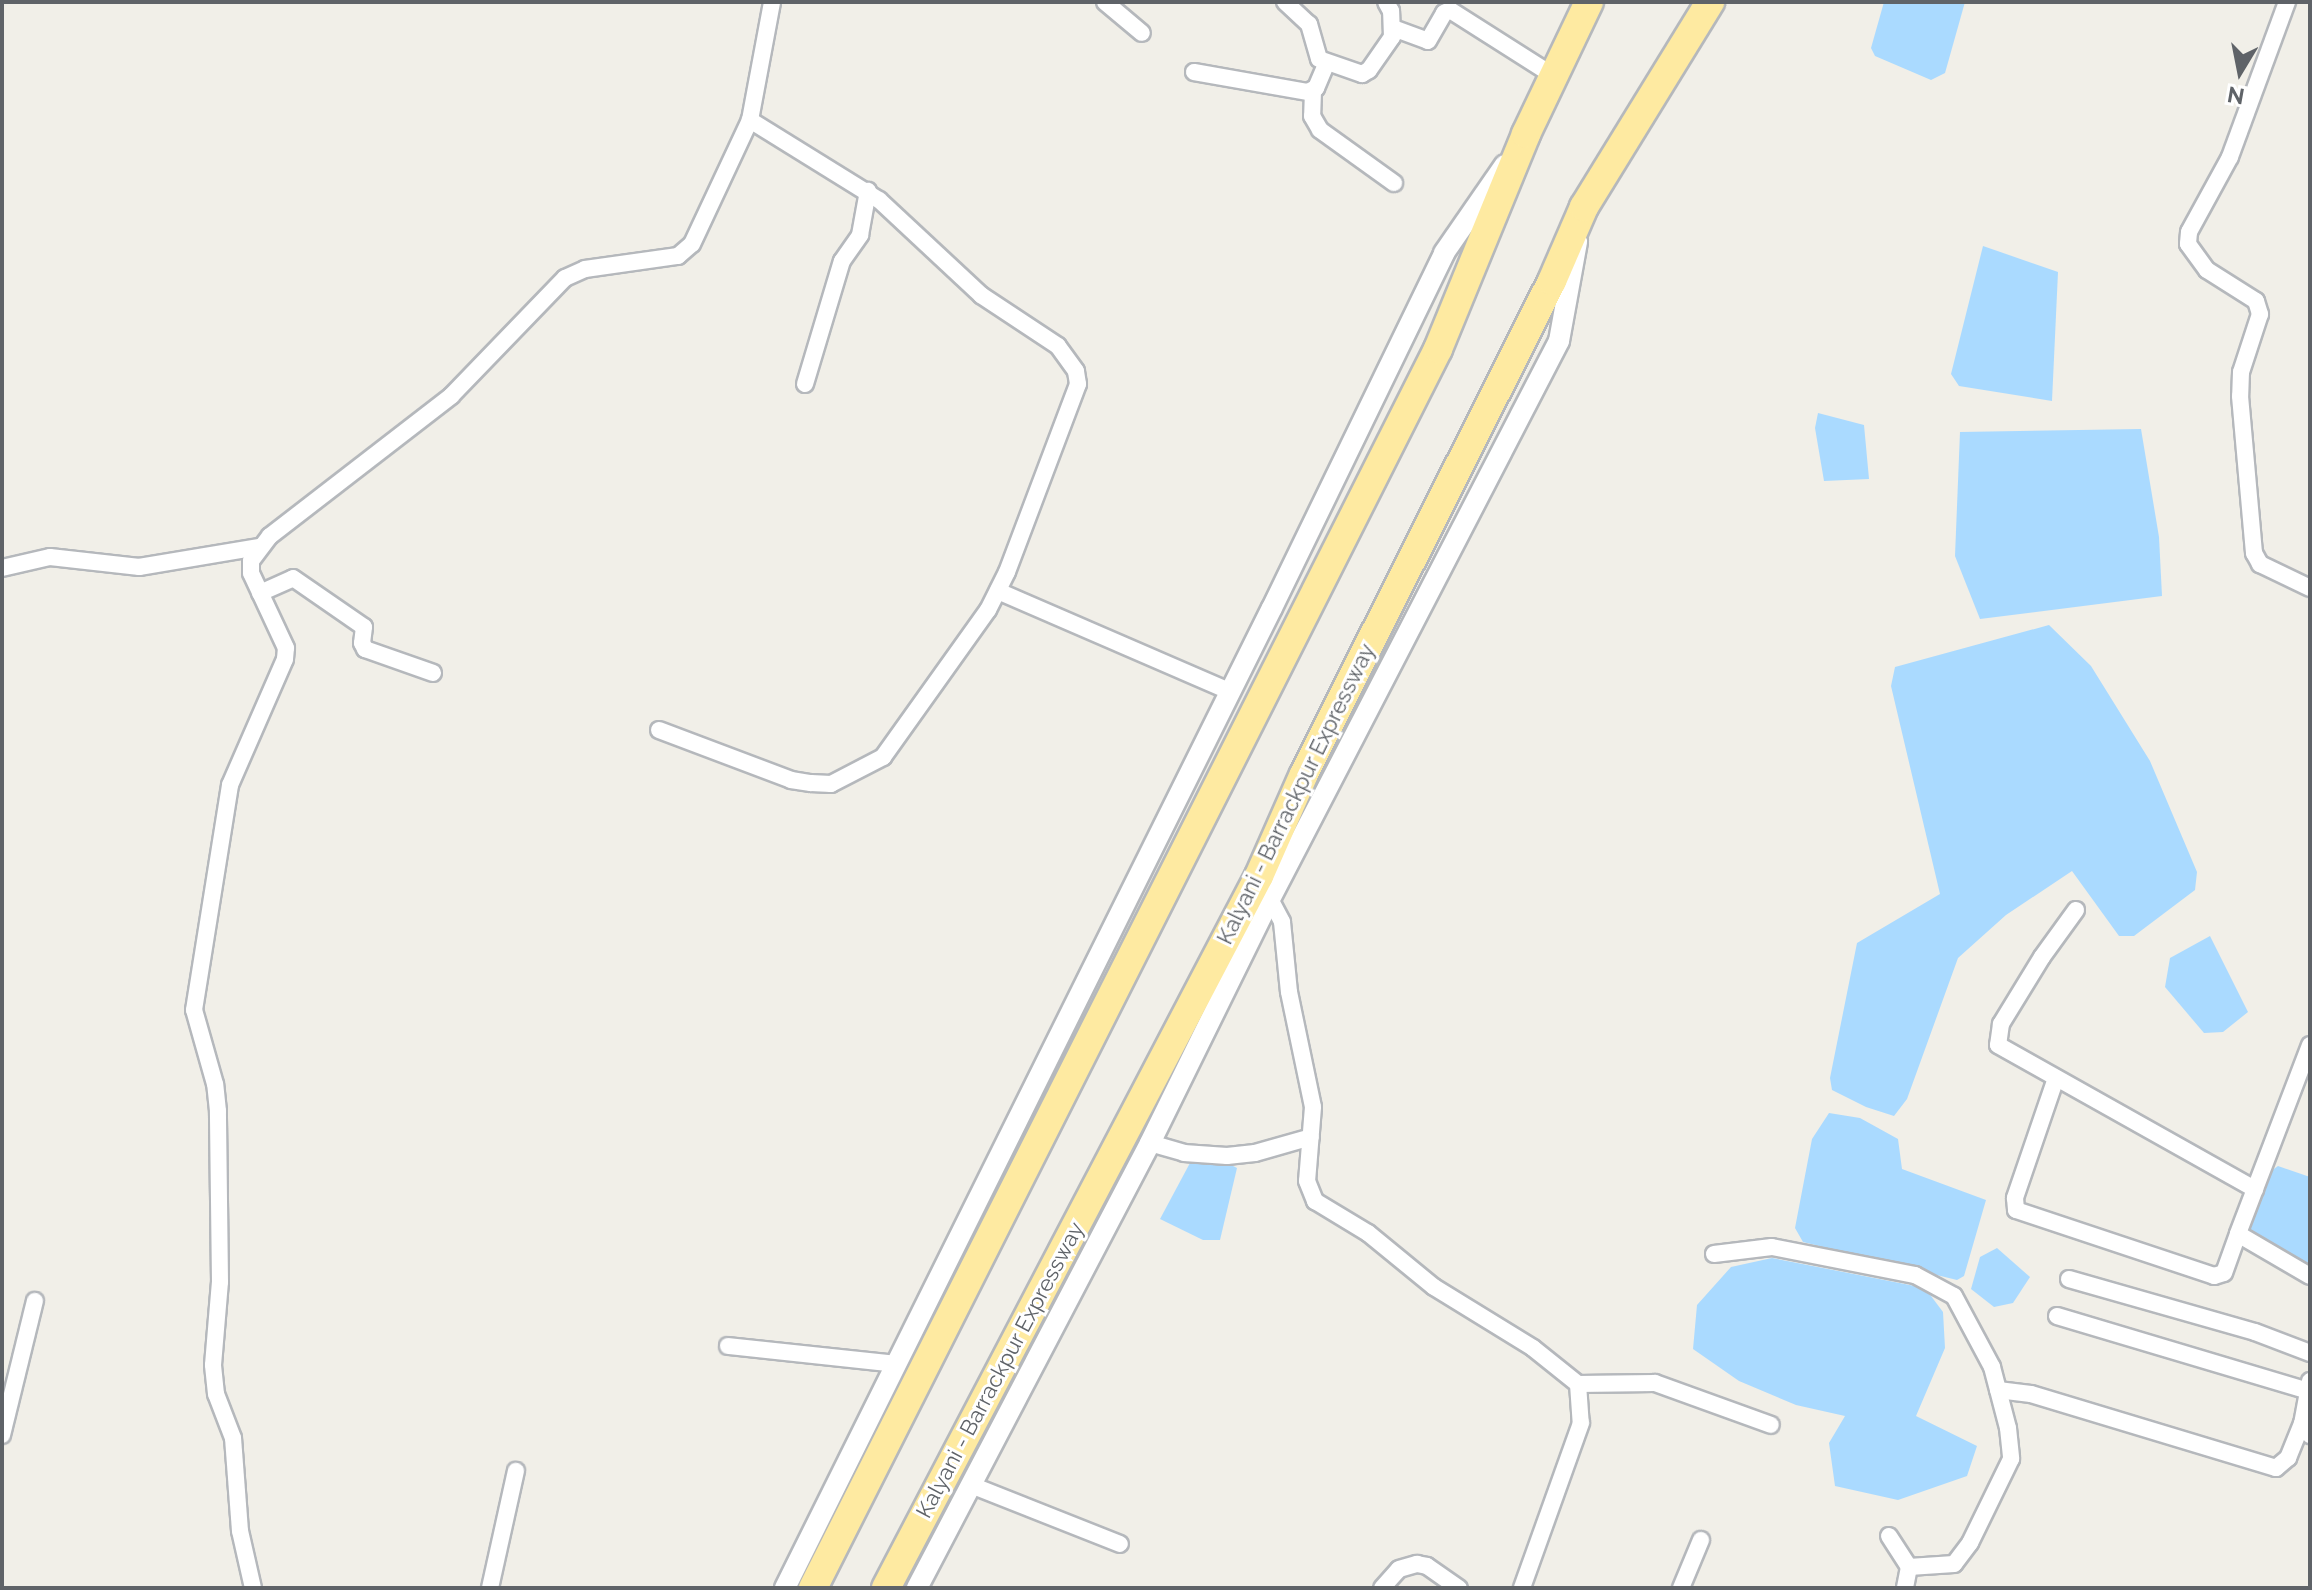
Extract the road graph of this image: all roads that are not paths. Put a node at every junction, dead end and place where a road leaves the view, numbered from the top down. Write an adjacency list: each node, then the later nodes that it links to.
1 (772, 2): 14 (street)
2 (1105, 2): 9 (street)
3 (1285, 2): 10 (street)
4 (1386, 2): 8 (street)
5 (1589, 2): 12 (highway)
6 (1710, 2): 18 (highway, Kalyani - Barrackpur Expressway)
7 (2287, 2): 22 (street)
8 (1393, 28): 10 (street); 12 (street)
9 (1142, 33)
10 (1326, 64): 13 (street)
11 (1194, 72): 13 (street)
12 (1554, 76): 15 (highway)
13 (1313, 91): 16 (street)
14 (750, 120): 17 (street); 20 (street)
15 (1526, 134): 26 (street); 59 (highway)
16 (1394, 183)
17 (868, 191): 19 (street); 23 (street)
18 (1584, 207): 28 (street); 60 (highway, Kalyani - Barrackpur Expressway)
19 (805, 384)
20 (259, 547): 21 (street); 24 (street)
21 (2, 568)
22 (2310, 588)
23 (998, 591): 26 (street); 27 (street)
24 (260, 593): 25 (street); 56 (street)
25 (433, 673)
26 (1231, 692): 43 (street)
27 (659, 730)
28 (1270, 899): 32 (street); 33 (street)
29 (2076, 910): 31 (street)
30 (2310, 1045): 34 (street)
31 (2056, 1078): 34 (street); 35 (street)
32 (1311, 1137): 33 (street); 44 (street)
33 (1150, 1143): 51 (street)
34 (2255, 1189): 35 (street)
35 (2238, 1234): 37 (street)
36 (1714, 1254): 46 (street)
37 (2310, 1276)
38 (2069, 1279): 42 (street)
39 (35, 1301): 49 (street)
40 (2057, 1316): 45 (street)
41 (728, 1346): 43 (street)
42 (2310, 1353)
43 (896, 1364): 58 (street)
44 (1578, 1384): 47 (street); 64 (street)
45 (2309, 1386): 48 (street)
46 (1998, 1390): 48 (street); 55 (street)
47 (1771, 1425)
48 (2306, 1430)
49 (2, 1435)
50 (516, 1471): 57 (street)
51 (971, 1485): 54 (street); 61 (street)
52 (1889, 1536): 55 (street)
53 (1701, 1540): 65 (street)
54 (1120, 1544)
55 (1909, 1567): 66 (street)
56 (253, 1588)
57 (490, 1588)
58 (785, 1588)
59 (813, 1588)
60 (886, 1588)
61 (917, 1588)
62 (1382, 1588): 63 (street)
63 (1459, 1588)
64 (1522, 1588)
65 (1681, 1588)
66 (1905, 1588)

